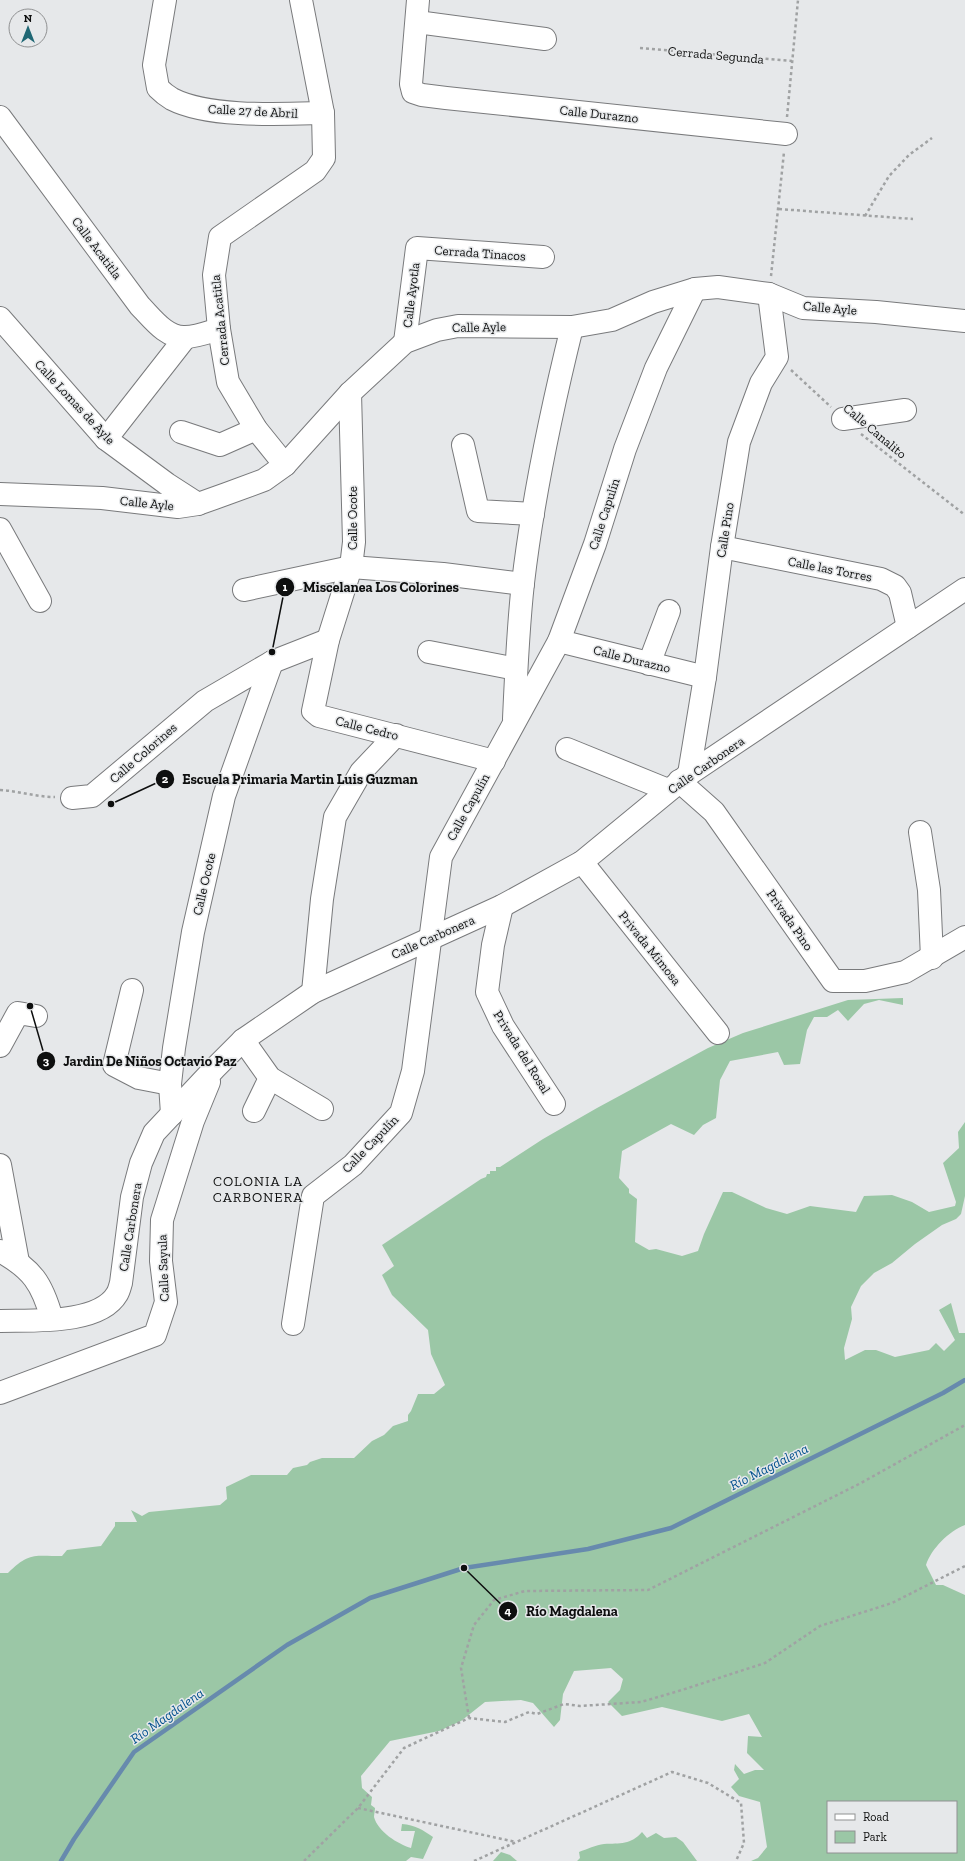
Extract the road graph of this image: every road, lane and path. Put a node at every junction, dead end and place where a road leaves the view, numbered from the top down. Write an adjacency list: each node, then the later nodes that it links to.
1 (165, 0): 8 (street, Calle 27 de Abril)
2 (301, 0): 8 (street, Cerrada Acatitla)
3 (418, 0): 4 (street)
4 (417, 22): 5 (street); 10 (street, Calle Durazno)
5 (545, 39)
6 (640, 48): 7 (path, Cerrada Segunda)
7 (792, 61)
8 (323, 113): 22 (street, Cerrada Acatitla)
9 (0, 116): 23 (street, Calle Acatitla)
10 (786, 134)
11 (932, 138): 13 (path)
12 (779, 209): 13 (path)
13 (865, 216): 14 (path)
14 (913, 219)
15 (417, 248): 16 (street, Cerrada Tinacos); 24 (street, Calle Ayotla)
16 (543, 257)
17 (695, 289): 18 (street, Calle Ayle); 21 (street, Calle Ayle); 48 (street, Calle Capulín)
18 (769, 294): 20 (street, Calle Ayle); 25 (street)
19 (0, 318): 31 (street, Calle Lomas de Ayle)
20 (965, 321)
21 (572, 327): 24 (street, Calle Ayle); 36 (street)
22 (219, 329): 23 (street); 29 (street, Cerrada Acatitla)
23 (185, 338): 31 (street)
24 (405, 342): 26 (street, Calle Ayle)
25 (777, 357): 28 (path, Calle Canalito); 39 (street, Calle Pino)
26 (350, 393): 33 (street, Calle Ayle); 40 (street, Calle Ocote)
27 (905, 410): 28 (street)
28 (843, 419): 37 (path, Calle Canalito)
29 (256, 429): 30 (street); 33 (street, Cerrada Acatitla)
30 (181, 432)
31 (106, 439): 35 (street, Calle Lomas de Ayle)
32 (464, 445): 36 (street)
33 (285, 465): 35 (street, Calle Ayle)
34 (0, 494): 35 (street, Calle Ayle)
35 (198, 504)
36 (533, 514): 41 (street)
37 (965, 515)
38 (0, 528): 44 (street)
39 (722, 547): 46 (street, Calle las Torres); 53 (street, Calle Pino)
40 (351, 567): 41 (street); 43 (street); 47 (street, Calle Ocote)
41 (523, 584): 52 (street)
42 (965, 589): 46 (street, Calle Carbonera)
43 (244, 590)
44 (40, 601)
45 (669, 611): 51 (street)
46 (908, 627): 58 (street, Calle Carbonera)
47 (328, 640): 50 (street, Calle Colorines); 55 (street, Calle Cedro)
48 (559, 641): 51 (street, Calle Durazno); 54 (street, Calle Capulín)
49 (429, 652): 52 (street)
50 (272, 662): 60 (street, Calle Colorines); 75 (street, Calle Ocote)
51 (649, 664): 53 (street, Calle Durazno)
52 (516, 669): 54 (street)
53 (705, 676): 58 (street, Calle Pino)
54 (513, 725): 57 (street, Calle Capulín)
55 (396, 735): 57 (street, Calle Cedro); 68 (street)
56 (567, 749): 58 (street)
57 (494, 761): 65 (street, Calle Capulín)
58 (679, 782): 62 (street, Calle Carbonera); 66 (street, Privada Pino)
59 (0, 790): 60 (path)
60 (72, 798)
61 (920, 832): 66 (street)
62 (582, 862): 63 (street, Calle Carbonera); 70 (street, Privada Mimosa)
63 (502, 906): 65 (street, Calle Carbonera); 76 (street, Privada del Rosal)
64 (965, 937): 66 (street)
65 (431, 938): 68 (street, Calle Carbonera); 84 (street, Calle Capulín)
66 (932, 958)
67 (132, 990): 75 (street)
68 (313, 992): 71 (street, Calle Carbonera)
69 (36, 1016): 72 (street)
70 (718, 1033)
71 (243, 1040): 73 (street, Calle Carbonera); 74 (street)
72 (0, 1046)
73 (215, 1068): 79 (street, Calle Carbonera); 85 (street, Calle Sayula)
74 (270, 1078): 77 (street); 78 (street)
75 (170, 1084): 79 (street, Calle Ocote)
76 (554, 1104)
77 (322, 1109)
78 (254, 1111)
79 (172, 1114): 82 (street, Calle Carbonera)
80 (0, 1165): 81 (street)
81 (9, 1256): 82 (street)
82 (52, 1319): 83 (street, Calle Carbonera)
83 (0, 1321)
84 (293, 1324)
85 (0, 1393)
86 (965, 1425): 88 (path)
87 (965, 1566): 88 (path)
88 (469, 1718): 89 (path)
89 (358, 1808): 90 (path); 91 (path)
90 (516, 1842): 92 (path); 93 (path)
91 (304, 1861)
92 (474, 1861)
93 (736, 1861)

